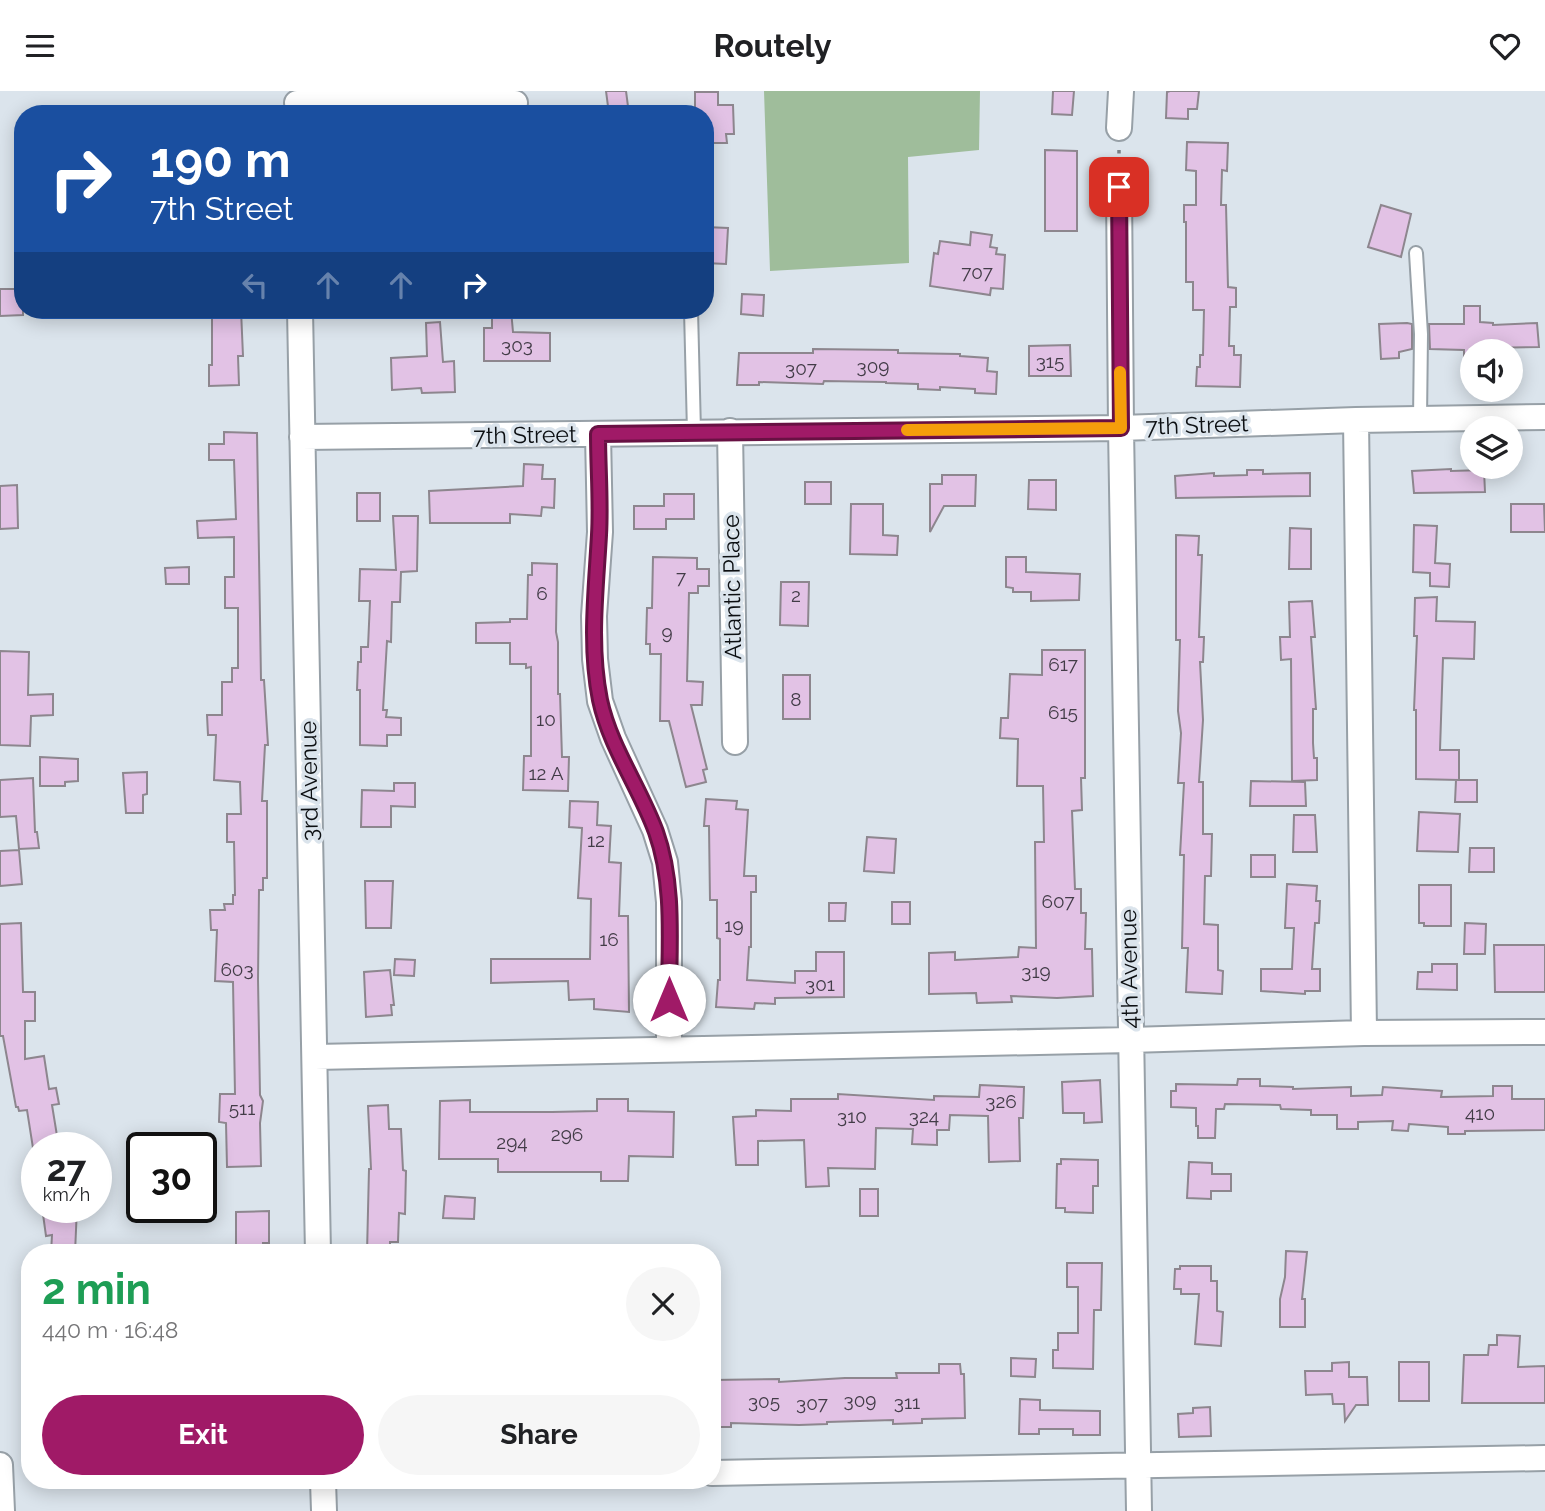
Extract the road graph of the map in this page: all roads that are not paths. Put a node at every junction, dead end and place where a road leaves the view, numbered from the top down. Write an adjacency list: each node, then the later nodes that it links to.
1 (1121, 91): 4 (street)
2 (297, 103): 3 (street)
3 (515, 103)
4 (1119, 128)
5 (1119, 187): 12 (street, 4th Avenue)
6 (1416, 253): 10 (lane)
7 (300, 319): 16 (street, 3rd Avenue)
8 (691, 319): 14 (lane)
9 (1545, 417): 10 (street, 7th Street)
10 (1420, 419): 11 (street, 7th Street)
11 (1356, 420): 12 (street, 7th Street); 19 (street)
12 (1121, 428): 13 (street, 7th Street); 20 (street, 4th Avenue)
13 (730, 431): 14 (street, 7th Street); 17 (street, Atlantic Place)
14 (694, 432): 15 (street, 7th Street)
15 (598, 434): 16 (street, 7th Street); 21 (street)
16 (302, 437): 22 (street, 3rd Avenue)
17 (735, 743)
18 (1545, 1032): 19 (street)
19 (1364, 1033): 20 (street)
20 (1130, 1040): 21 (street); 26 (street, 4th Avenue)
21 (669, 1048): 22 (street)
22 (315, 1056): 23 (street, 3rd Avenue)
23 (318, 1244)
24 (1545, 1458): 26 (street)
25 (0, 1465): 29 (street)
26 (1138, 1465): 27 (street); 31 (street, 4th Avenue)
27 (721, 1473)
28 (323, 1489): 30 (street)
29 (2, 1511)
30 (324, 1511)
31 (1139, 1511)

